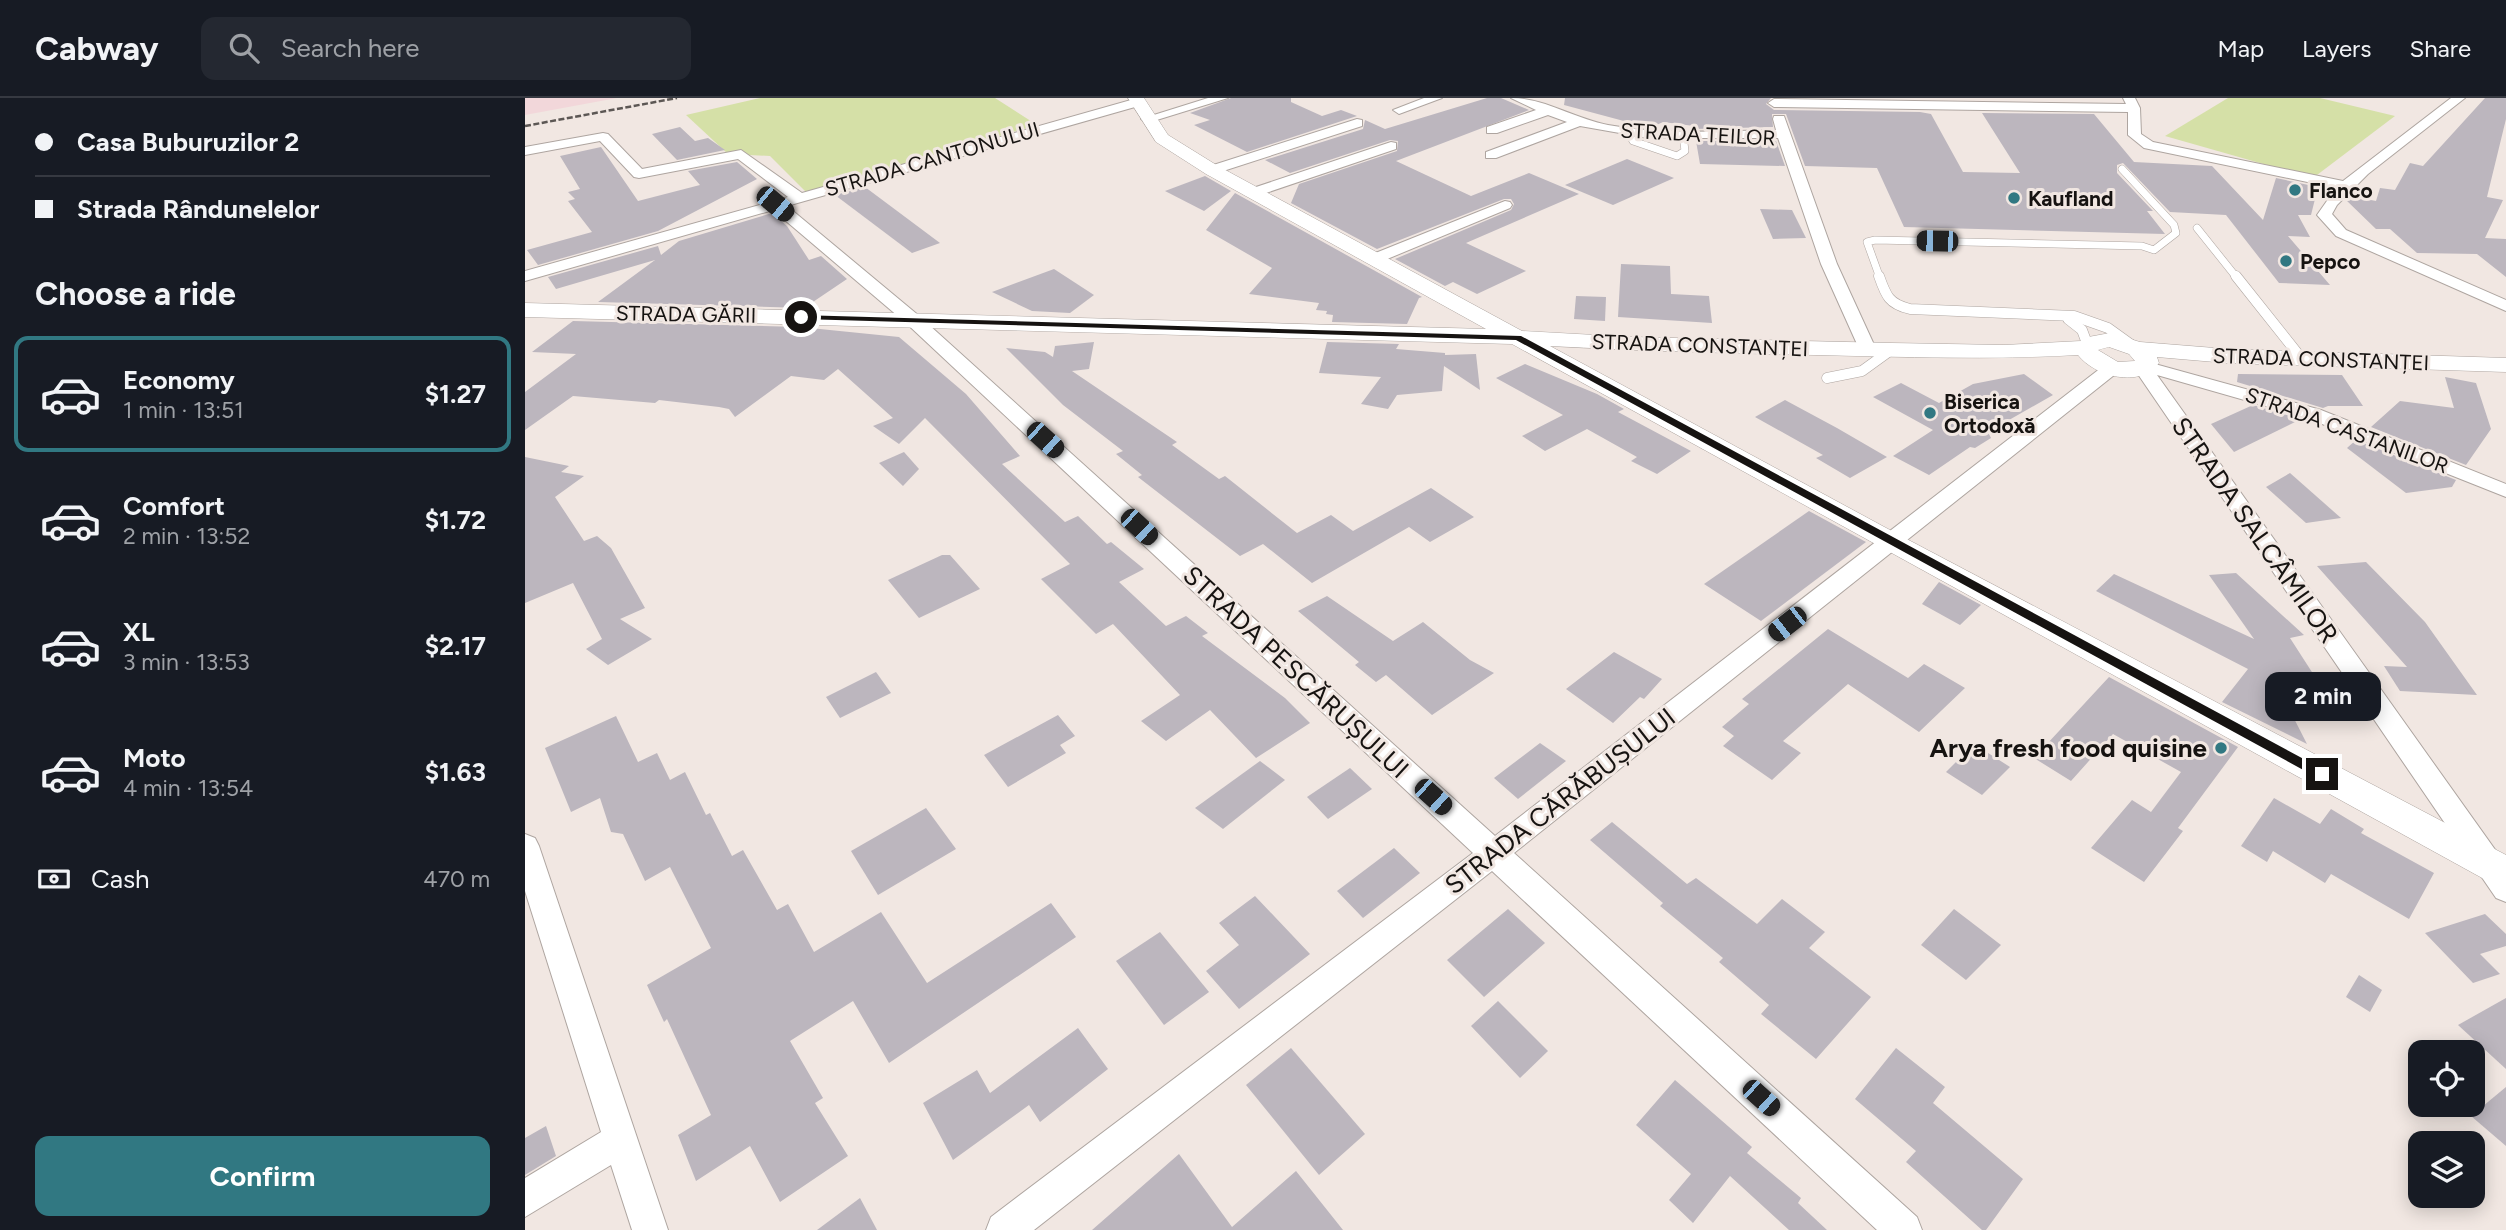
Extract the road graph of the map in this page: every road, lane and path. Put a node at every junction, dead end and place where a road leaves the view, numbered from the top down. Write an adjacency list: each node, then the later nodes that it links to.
1 (1222, 98): 8 (street, STRADA CANTONULUI)
2 (1436, 98): 9 (street)
3 (1517, 98): 10 (street, STRADA TEILOR)
4 (2459, 98): 22 (street)
5 (1773, 101): 6 (street); 15 (street)
6 (2025, 102): 7 (street)
7 (2131, 103): 22 (street)
8 (1140, 106): 21 (street, STRADA CONSTANȚEI); 24 (street, STRADA CANTONULUI)
9 (1399, 110)
10 (1549, 110): 11 (street, STRADA TEILOR); 13 (street)
11 (1581, 121): 14 (street, STRADA TEILOR); 19 (street)
12 (1357, 123): 21 (street)
13 (1492, 131)
14 (1627, 132): 16 (street, STRADA TEILOR); 16 (lane)
15 (1784, 134): 16 (street, STRADA TEILOR); 35 (street, STRADA TEILOR)
16 (1683, 135)
17 (1391, 146): 23 (street)
18 (525, 151): 24 (street, STRADA PESCĂRUȘULUI)
19 (1491, 155)
20 (2122, 169): 31 (lane)
21 (1212, 170): 23 (street, STRADA CONSTANȚEI)
22 (2345, 186): 29 (street)
23 (1252, 192): 27 (street, STRADA CONSTANȚEI)
24 (786, 201): 28 (street, STRADA CANTONULUI); 32 (street, STRADA PESCĂRUȘULUI)
25 (1505, 205): 27 (street)
26 (2197, 228): 39 (lane)
27 (1374, 259): 33 (street, STRADA CONSTANȚEI)
28 (525, 276)
29 (2506, 306)
30 (525, 310): 32 (street, STRADA GĂRII)
31 (2055, 313): 37 (lane); 38 (lane)
32 (912, 320): 33 (street, STRADA GĂRII); 46 (street, STRADA PESCĂRUȘULUI)
33 (1518, 338): 34 (street, STRADA CONSTANȚEI); 42 (street)
34 (1631, 344): 35 (street, STRADA CONSTANȚEI); 42 (street)
35 (1867, 349): 36 (street, STRADA CONSTANȚEI)
36 (1891, 350): 37 (street, STRADA CONSTANȚEI); 41 (lane)
37 (2096, 356): 38 (street); 38 (street); 44 (street, STRADA CĂRĂBUȘULUI)
38 (2140, 358): 39 (street, STRADA CONSTANȚEI); 43 (street, STRADA CASTANILOR); 47 (street, STRADA SALCÂMILOR)
39 (2302, 359): 40 (street, STRADA CONSTANȚEI)
40 (2506, 365)
41 (1827, 378)
42 (1604, 384): 44 (street)
43 (2506, 491)
44 (1892, 542): 46 (street, STRADA CĂRĂBUȘULUI); 47 (street)
45 (525, 846): 49 (street)
46 (1494, 853): 52 (street, STRADA CĂRĂBUȘULUI); 53 (street, STRADA PESCĂRUȘULUI)
47 (2498, 869): 48 (street, STRADA SALCÂMILOR)
48 (2506, 889)
49 (620, 1140): 50 (street); 51 (street)
50 (525, 1199)
51 (650, 1230)
52 (1004, 1230)
53 (1904, 1230)

